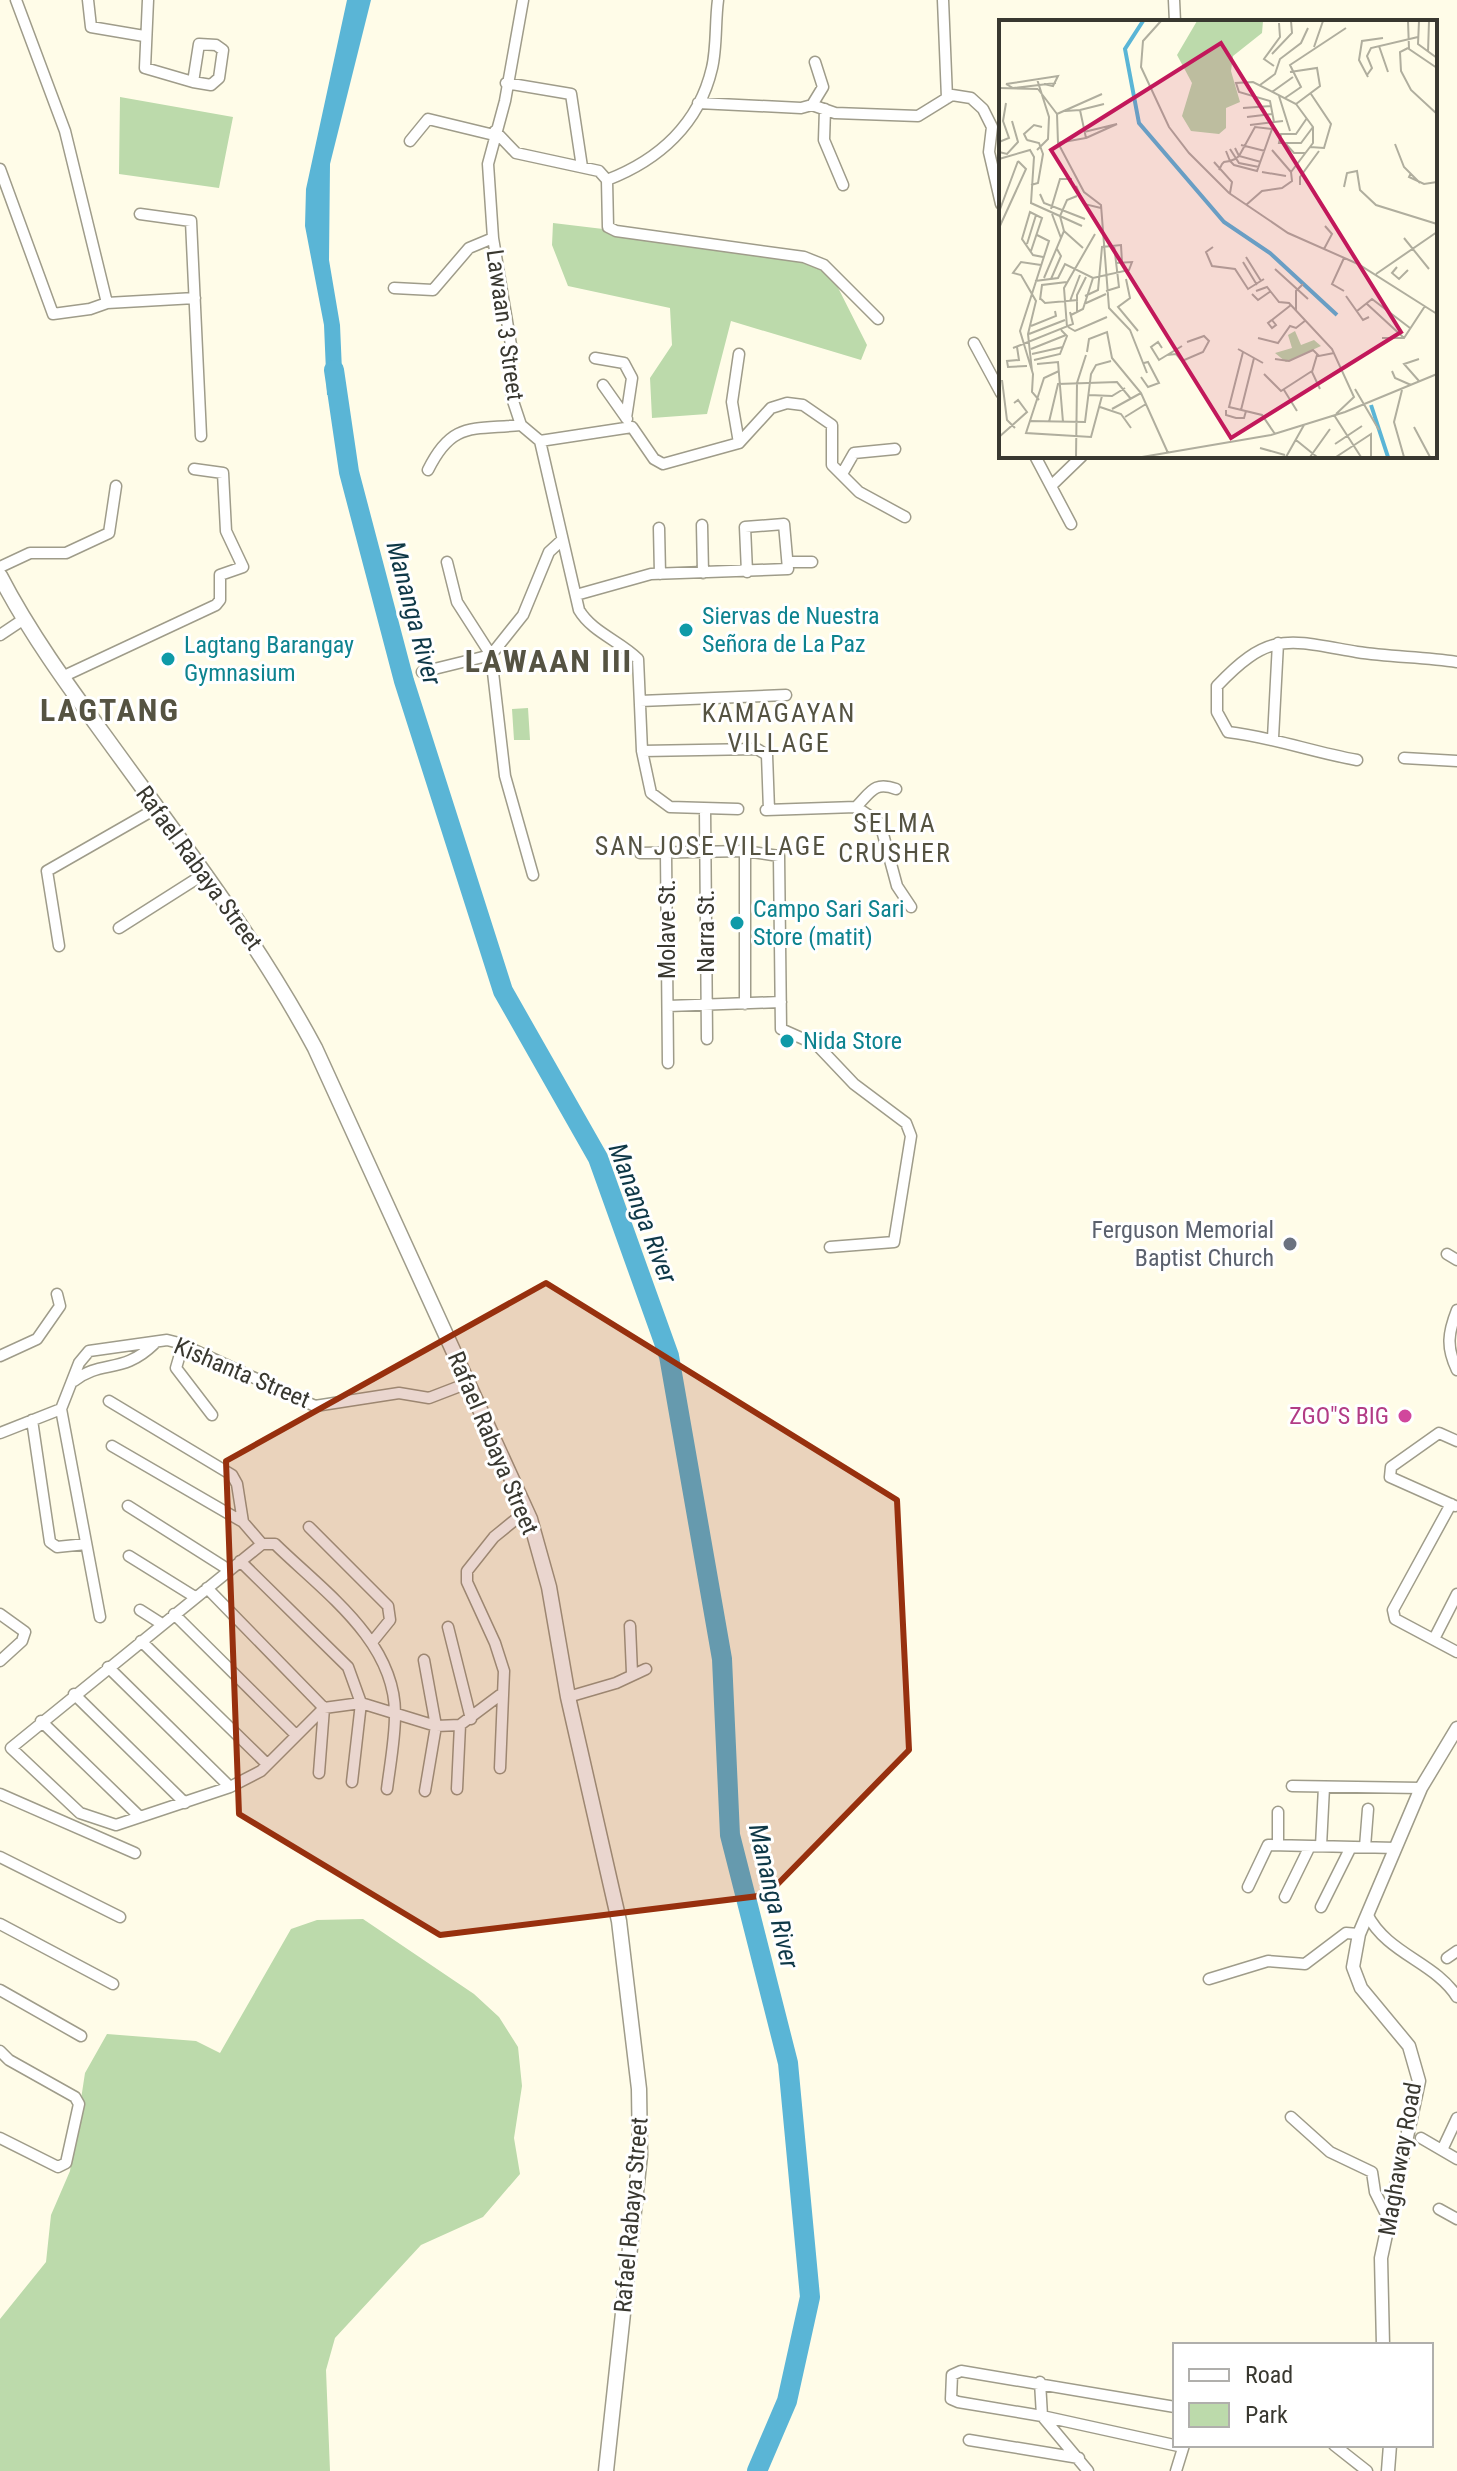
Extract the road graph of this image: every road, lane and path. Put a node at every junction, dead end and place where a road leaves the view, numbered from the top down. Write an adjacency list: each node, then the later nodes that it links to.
1 (16, 0): 28 (street)
2 (88, 0): 9 (street)
3 (148, 0): 9 (street)
4 (523, 0): 12 (street, Lawaan 3 Street)
5 (718, 0): 14 (street)
6 (943, 0): 13 (street)
7 (1174, 0): 8 (street)
8 (1175, 20)
9 (144, 36): 11 (street)
10 (815, 62): 15 (street)
11 (193, 82)
12 (506, 83): 17 (street, Lawaan 3 Street); 19 (street)
13 (947, 98): 16 (street); 22 (street)
14 (698, 103): 15 (street); 21 (street)
15 (812, 105): 16 (street)
16 (825, 109): 23 (street)
17 (495, 133): 18 (street); 19 (street); 25 (street, Lawaan 3 Street)
18 (410, 141)
19 (582, 167): 21 (street)
20 (0, 169): 28 (street)
21 (607, 180): 29 (street)
22 (999, 181)
23 (843, 185)
24 (140, 214): 27 (street)
25 (493, 238): 26 (street); 36 (street, Lawaan 3 Street)
26 (394, 288)
27 (195, 298): 28 (street); 37 (street)
28 (107, 303)
29 (878, 319)
30 (974, 343): 34 (street)
31 (739, 354): 39 (street)
32 (595, 358): 35 (street)
33 (603, 385): 35 (street)
34 (999, 389)
35 (629, 423): 38 (street); 39 (street)
36 (521, 425): 38 (street, Lawaan 3 Street); 44 (street)
37 (201, 436)
38 (540, 441): 52 (street)
39 (739, 443): 45 (street)
40 (895, 449): 45 (street)
41 (1036, 458): 47 (street)
42 (1080, 458): 47 (street)
43 (194, 469): 68 (street)
44 (428, 470)
45 (842, 474): 48 (street)
46 (116, 486): 56 (street)
47 (1051, 486): 49 (street)
48 (905, 517)
49 (1071, 524)
50 (702, 525): 58 (street)
51 (659, 528): 59 (street)
52 (561, 541): 61 (street); 65 (street)
53 (447, 562): 65 (street)
54 (788, 562): 55 (street); 57 (street); 57 (street)
55 (812, 562)
56 (0, 567)
57 (747, 572): 58 (street)
58 (703, 573): 59 (street)
59 (660, 574): 61 (street)
60 (0, 576): 62 (main road, Rafael Rabaya Street)
61 (576, 595): 70 (street)
62 (24, 619): 63 (street); 68 (main road, Rafael Rabaya Street)
63 (0, 635)
64 (1278, 643): 66 (street); 71 (street); 71 (street)
65 (491, 655): 67 (street); 86 (street)
66 (1457, 662)
67 (422, 672)
68 (62, 677): 78 (main road, Rafael Rabaya Street)
69 (786, 695): 70 (street)
70 (640, 701): 72 (street)
71 (1273, 738): 74 (street)
72 (642, 751): 77 (street); 79 (street)
73 (1404, 758): 75 (street)
74 (1357, 760)
75 (1457, 761)
76 (896, 789): 77 (street)
77 (856, 807): 87 (street)
78 (157, 808): 85 (main road, Rafael Rabaya Street); 89 (street)
79 (705, 809): 80 (street); 82 (street, Narra St.)
80 (738, 809)
81 (745, 851): 82 (street); 90 (street); 91 (street)
82 (705, 852): 84 (street); 93 (street, Narra St.)
83 (640, 853): 84 (street)
84 (666, 853): 92 (street, Molave St.)
85 (204, 874): 88 (street); 106 (main road, Rafael Rabaya Street)
86 (533, 875)
87 (911, 907)
88 (119, 928)
89 (59, 946)
90 (781, 1002): 91 (street); 96 (street)
91 (745, 1004): 93 (street)
92 (668, 1006): 93 (street); 95 (street, Molave St.)
93 (706, 1006): 94 (street, Narra St.)
94 (707, 1039)
95 (668, 1063)
96 (830, 1247)
97 (57, 1294): 102 (street)
98 (1457, 1310): 104 (street)
99 (156, 1343): 100 (street, Kishanta Street); 101 (street, Kishanta Street); 103 (street, Kishanta Street)
100 (183, 1344): 106 (street, Kishanta Street); 109 (street)
101 (116, 1347): 103 (street); 105 (street)
102 (0, 1356)
103 (118, 1367): 105 (street, Kishanta Street)
104 (1457, 1370)
105 (72, 1382): 108 (street)
106 (468, 1383): 116 (main road, Rafael Rabaya Street)
107 (109, 1401): 117 (street)
108 (61, 1409): 110 (street); 119 (street)
109 (212, 1415)
110 (32, 1420): 111 (street); 119 (street)
111 (0, 1433)
112 (1457, 1441): 114 (street)
113 (112, 1446): 117 (street)
114 (1454, 1505): 134 (street)
115 (128, 1506): 123 (street)
116 (526, 1511): 144 (street); 145 (main road, Rafael Rabaya Street)
117 (243, 1522): 120 (street)
118 (309, 1527): 136 (street)
119 (86, 1544): 130 (street)
120 (262, 1544): 122 (street); 136 (street)
121 (129, 1556): 126 (street)
122 (240, 1561): 123 (street); 146 (street)
123 (229, 1570): 124 (street)
124 (207, 1588): 126 (street); 147 (street)
125 (1457, 1594): 134 (street)
126 (195, 1597): 129 (street)
127 (140, 1610): 131 (street)
128 (0, 1614): 139 (street)
129 (174, 1614): 131 (street); 154 (street)
130 (100, 1617)
131 (162, 1624): 135 (street)
132 (630, 1626): 142 (street)
133 (448, 1627): 149 (street)
134 (1434, 1639): 137 (street)
135 (141, 1641): 140 (street); 155 (street)
136 (373, 1641): 148 (street)
137 (1457, 1652)
138 (424, 1660): 152 (street)
139 (0, 1661)
140 (108, 1667): 143 (street); 160 (street)
141 (646, 1669): 142 (street)
142 (632, 1673): 145 (street)
143 (74, 1694): 150 (street); 167 (street)
144 (500, 1695): 149 (street); 156 (street)
145 (568, 1697): 212 (main road, Rafael Rabaya Street)
146 (361, 1703): 147 (street); 148 (street); 158 (street)
147 (324, 1708): 154 (street); 157 (street)
148 (396, 1714): 152 (street); 163 (street)
149 (471, 1719): 151 (street)
150 (41, 1721): 170 (street); 170 (street)
151 (460, 1725): 152 (street); 164 (street)
152 (436, 1726): 165 (street)
153 (1457, 1728): 162 (street, Maghaway Road)
154 (295, 1734): 155 (street)
155 (267, 1764): 160 (street)
156 (500, 1768)
157 (319, 1773)
158 (352, 1782)
159 (1292, 1786): 161 (street)
160 (230, 1787): 167 (street)
161 (1324, 1787): 162 (street); 172 (street)
162 (1421, 1788): 175 (street, Maghaway Road)
163 (387, 1789)
164 (457, 1789)
165 (425, 1791)
166 (0, 1794): 176 (street)
167 (185, 1803): 170 (street)
168 (1368, 1809): 174 (street)
169 (1278, 1812): 171 (street)
170 (139, 1816)
171 (1278, 1845): 172 (street); 178 (street)
172 (1316, 1846): 173 (street); 179 (street)
173 (1351, 1847): 174 (street); 180 (street)
174 (1365, 1847): 175 (street)
175 (1396, 1848): 181 (street, Maghaway Road)
176 (135, 1853)
177 (0, 1857): 182 (street)
178 (1248, 1887)
179 (1285, 1897)
180 (1321, 1907)
181 (1367, 1914): 184 (street, Maghaway Road); 190 (street)
182 (120, 1917)
183 (0, 1924): 188 (street)
184 (1359, 1934): 187 (street); 201 (street, Maghaway Road)
185 (1457, 1951): 186 (street)
186 (1447, 1958)
187 (1209, 1979)
188 (113, 1984)
189 (0, 1990): 191 (street)
190 (1457, 1997)
191 (81, 2036)
192 (0, 2051): 195 (street)
193 (1291, 2117): 201 (street)
194 (1457, 2118): 197 (street)
195 (0, 2138)
196 (1421, 2138): 197 (street)
197 (1442, 2150): 198 (street)
198 (1457, 2159)
199 (1439, 2209): 200 (street)
200 (1457, 2219)
201 (1390, 2222): 202 (street, Maghaway Road)
202 (1383, 2343)
203 (1040, 2382): 204 (street); 205 (street); 205 (street)
204 (1173, 2407)
205 (1042, 2416): 207 (street); 211 (street)
206 (969, 2440): 211 (street)
207 (1173, 2444)
208 (1183, 2447): 214 (street)
209 (1337, 2447): 215 (street)
210 (1390, 2447): 216 (street)
211 (1079, 2458): 213 (street)
212 (606, 2471)
213 (1088, 2471)
214 (1176, 2471)
215 (1367, 2471)
216 (1388, 2471)

